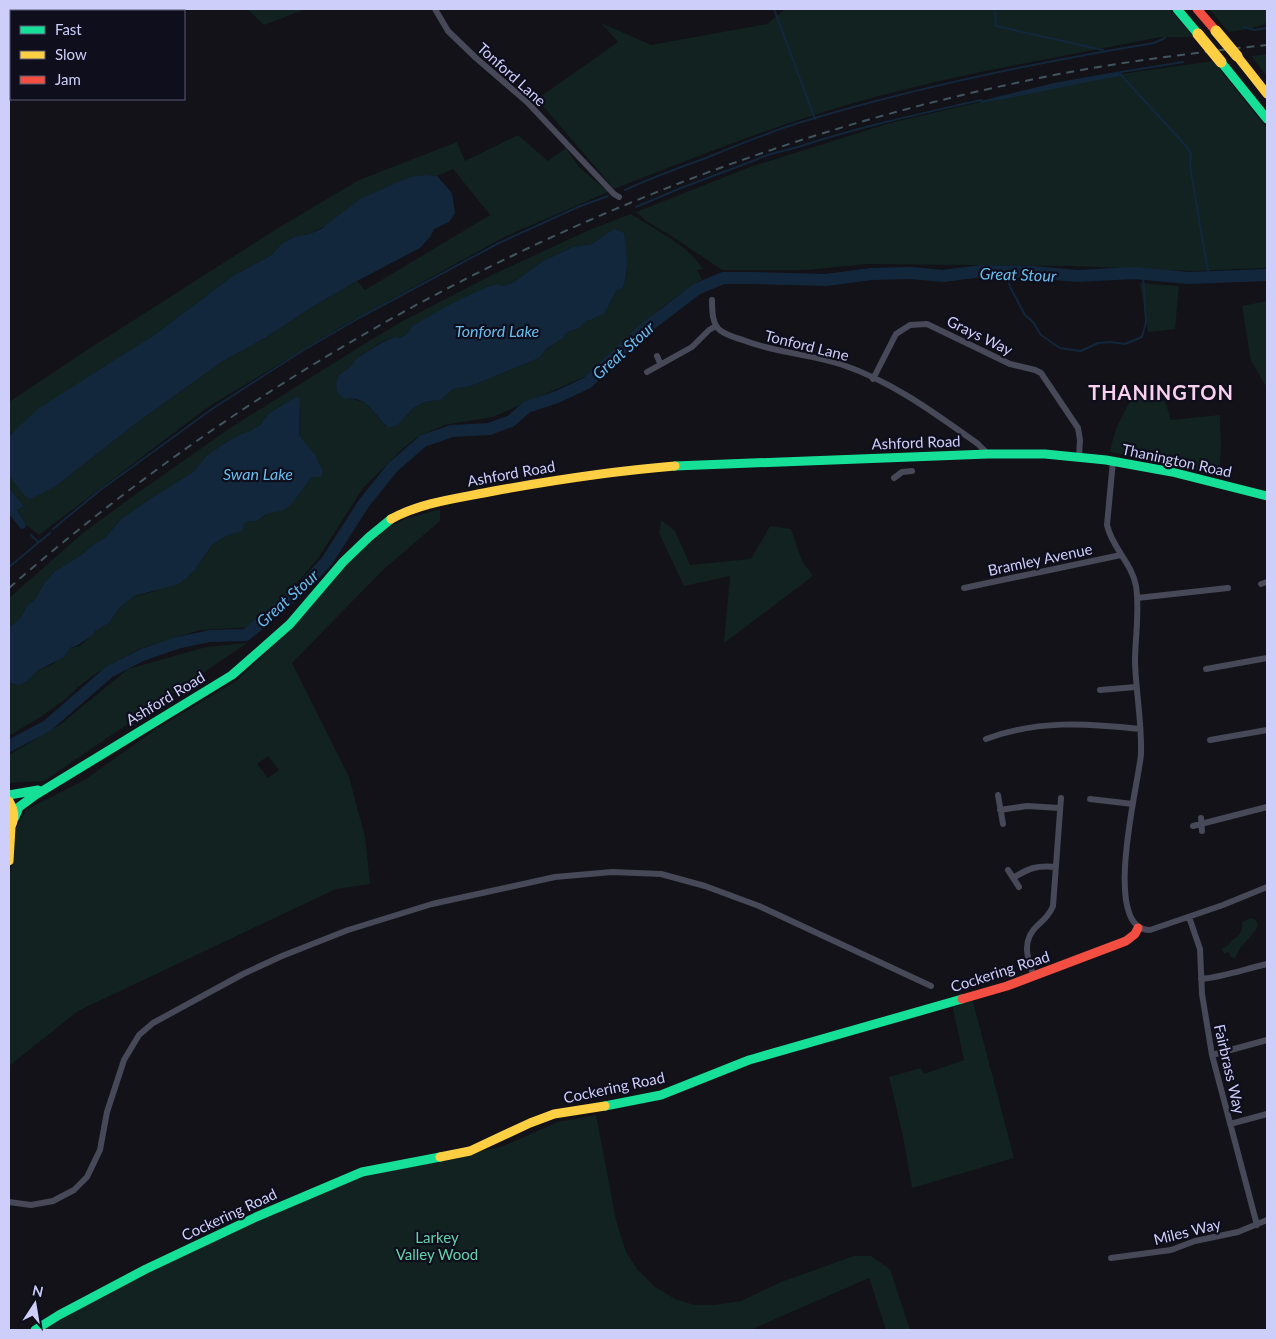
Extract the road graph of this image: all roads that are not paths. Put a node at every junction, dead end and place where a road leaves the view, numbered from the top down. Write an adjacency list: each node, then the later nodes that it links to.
1 (435, 9): 6 (street, Tonford Lane)
2 (1177, 9): 5 (main road, bridge)
3 (1197, 9): 4 (main road, bridge)
4 (1267, 94)
5 (1267, 119)
6 (619, 197)
7 (712, 300): 8 (street)
8 (716, 326): 10 (street); 12 (street, Tonford Lane)
9 (657, 356): 10 (street)
10 (660, 363): 11 (street)
11 (647, 372)
12 (873, 379): 13 (street, Tonford Lane); 14 (street, Grays Way)
13 (988, 454): 14 (main road, Ashford Road); 31 (main road, Ashford Road)
14 (1079, 457): 15 (main road, Thanington Road)
15 (1113, 461): 18 (main road, Thanington Road); 19 (street)
16 (912, 471): 17 (street)
17 (894, 478)
18 (1267, 496)
19 (1122, 555): 20 (street, Bramley Avenue); 22 (street)
20 (964, 588)
21 (1228, 588): 22 (street)
22 (1137, 598): 25 (street)
23 (1267, 658): 24 (street)
24 (1206, 669)
25 (1136, 687): 26 (street); 27 (street)
26 (1100, 690)
27 (1140, 729): 29 (street); 37 (street)
28 (1267, 730): 30 (street)
29 (986, 739)
30 (1214, 739)
31 (47, 788): 32 (main road, Ashford Road); 42 (main road, Ashford Road)
32 (9, 795)
33 (998, 795): 40 (street)
34 (1061, 798): 39 (street)
35 (1090, 799): 37 (street)
36 (9, 801): 42 (main road)
37 (1133, 804): 51 (street)
38 (1267, 807): 43 (street)
39 (1060, 808): 40 (street); 45 (street)
40 (1000, 810): 41 (street)
41 (1002, 824)
42 (12, 825): 44 (main road)
43 (1193, 826)
44 (9, 859)
45 (1056, 868): 47 (street); 53 (street)
46 (1008, 870): 47 (street)
47 (1014, 878): 48 (street)
48 (1019, 887)
49 (1267, 887): 50 (street)
50 (1189, 917): 51 (street); 54 (street, Fairbrass Way)
51 (1138, 928): 53 (main road, Cockering Road)
52 (1267, 964): 54 (street)
53 (1034, 977): 64 (main road, Cockering Road)
54 (1201, 978): 57 (street, Fairbrass Way)
55 (931, 986): 60 (street)
56 (1267, 1040): 57 (street)
57 (1212, 1055): 59 (street, Fairbrass Way)
58 (1267, 1114): 59 (street)
59 (1230, 1124): 62 (street, Fairbrass Way)
60 (9, 1202)
61 (1267, 1220): 62 (street, Miles Way)
62 (1257, 1224): 63 (street, Miles Way)
63 (1111, 1258)
64 (35, 1330)

